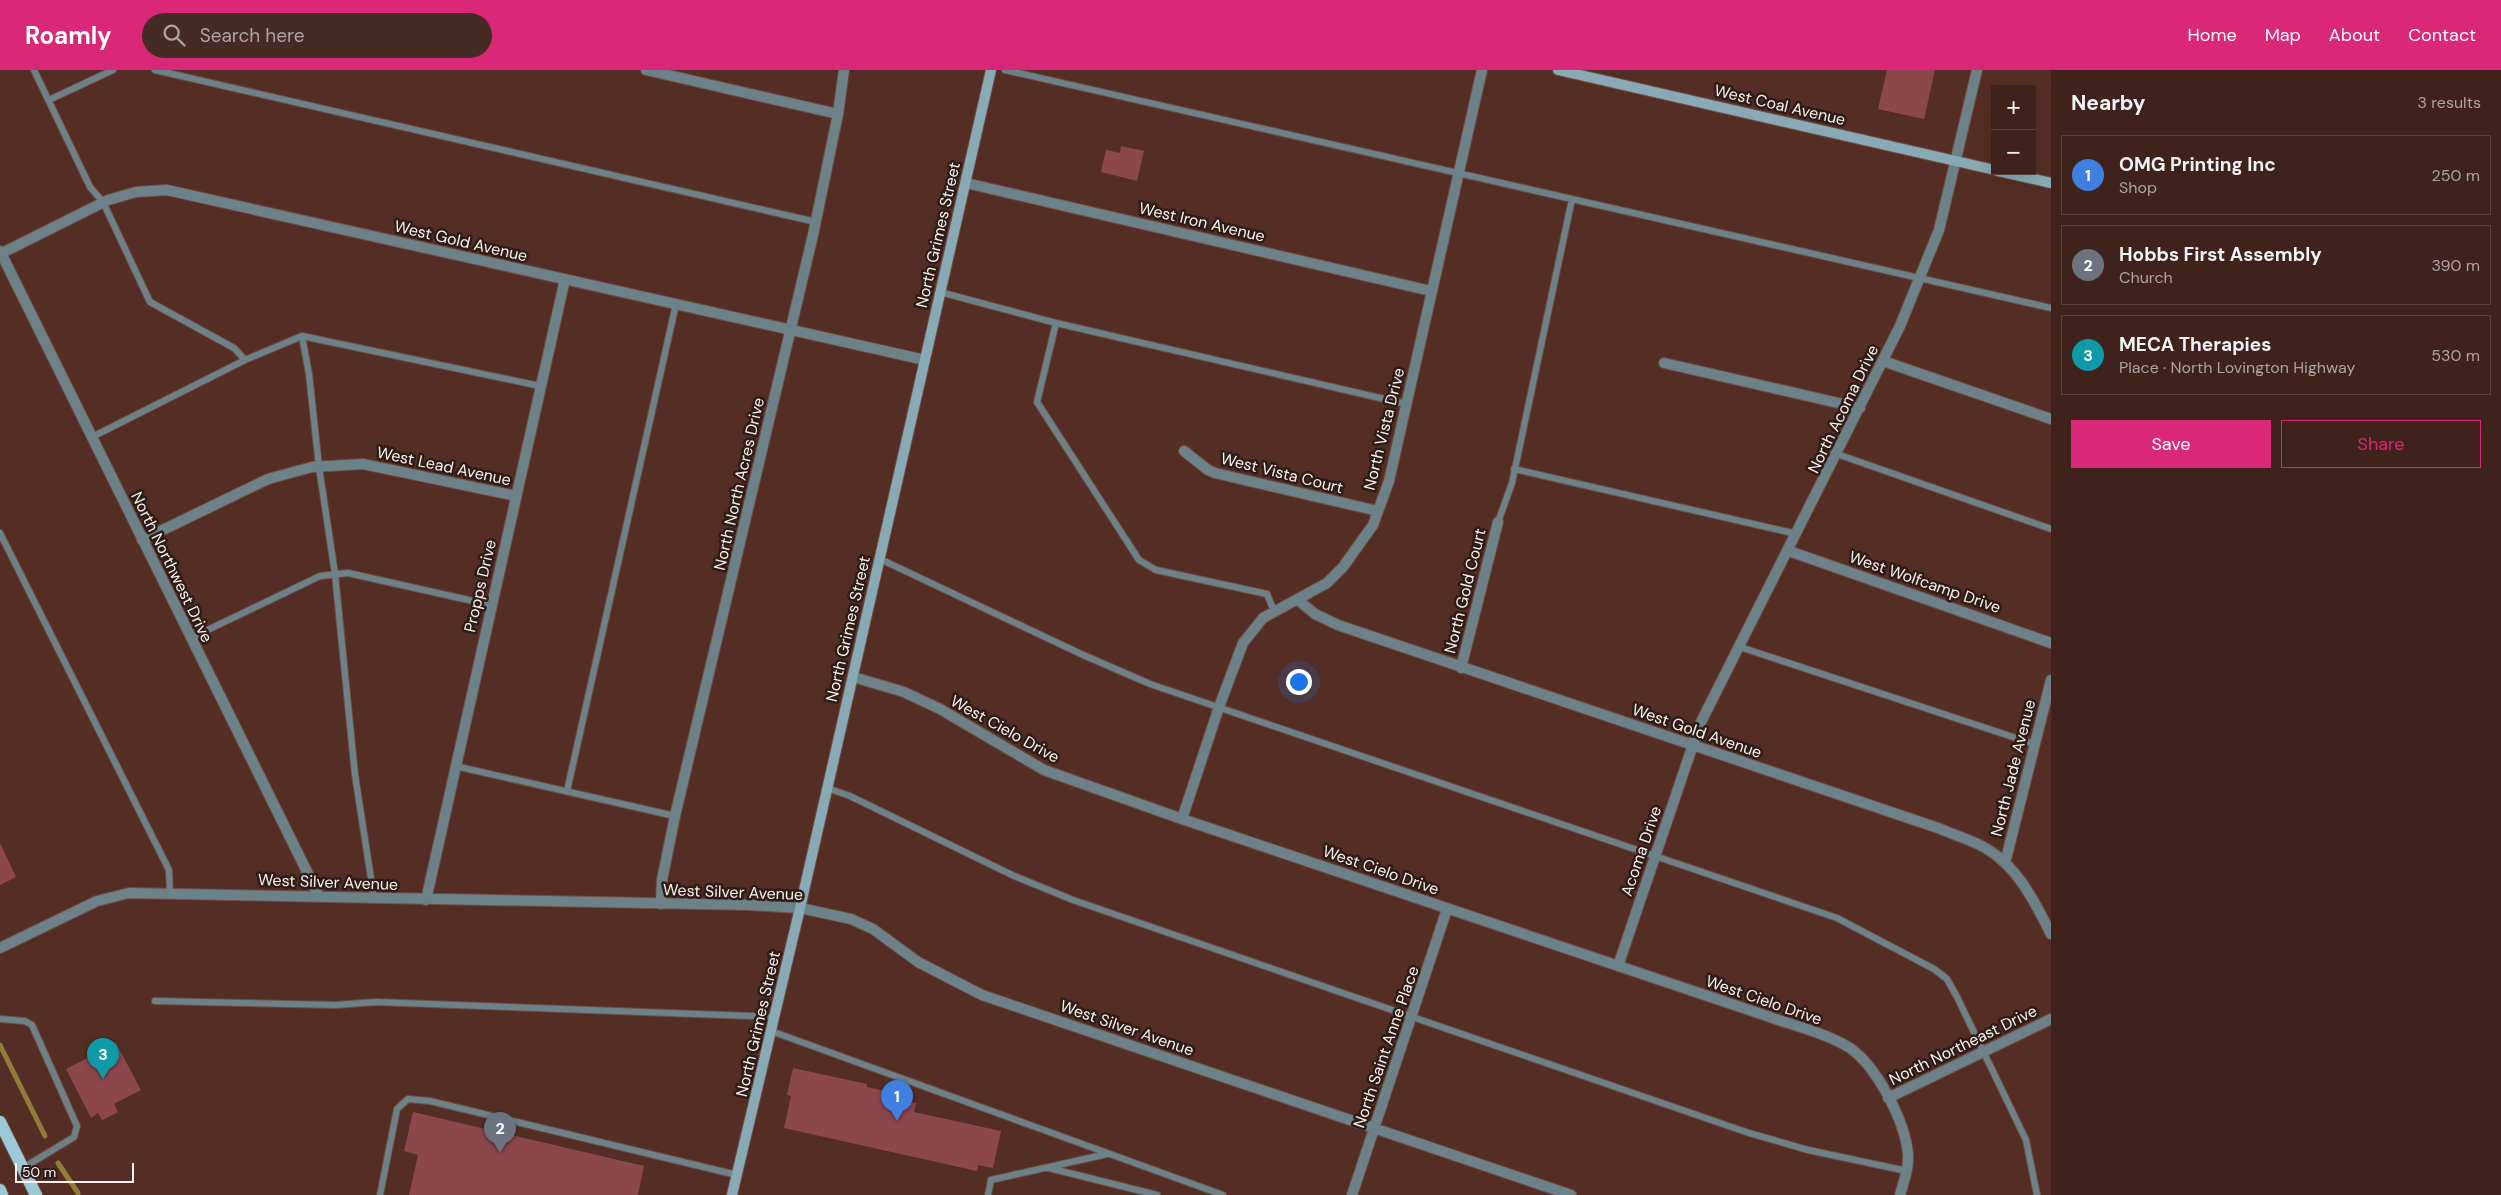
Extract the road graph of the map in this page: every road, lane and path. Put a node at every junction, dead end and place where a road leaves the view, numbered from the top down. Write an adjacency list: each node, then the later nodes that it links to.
1 (34, 70): 11 (lane)
2 (113, 70): 11 (lane)
3 (155, 70): 21 (lane)
4 (646, 70): 12 (street)
5 (844, 70): 12 (street, North North Acres Drive)
6 (991, 70): 17 (main road, North Grimes Street)
7 (1005, 70): 15 (lane)
8 (1482, 70): 15 (street, North Vista Drive)
9 (1558, 70): 13 (main road, West Coal Avenue)
10 (1977, 70): 13 (street, North Acoma Drive)
11 (49, 100): 20 (lane)
12 (838, 114): 21 (street, North North Acres Drive)
13 (1955, 161): 14 (main road, West Coal Avenue); 23 (street, North Acoma Drive)
14 (1991, 170)
15 (1458, 172): 19 (lane); 25 (street, North Vista Drive)
16 (2014, 175): 18 (main road, West Coal Avenue)
17 (966, 183): 25 (street, West Iron Avenue); 26 (main road, North Grimes Street)
18 (2051, 183)
19 (1572, 199): 23 (lane); 44 (lane)
20 (103, 202): 22 (street, West Gold Avenue); 24 (street, West Gold Avenue); 32 (lane)
21 (816, 222): 30 (street, North North Acres Drive)
22 (0, 253): 40 (street, North Northwest Drive)
23 (1919, 278): 28 (lane); 34 (street, North Acoma Drive)
24 (565, 279): 27 (street, West Gold Avenue); 36 (street, Propps Drive)
25 (1431, 291): 37 (street, North Vista Drive)
26 (940, 292): 29 (lane); 33 (main road, North Grimes Street)
27 (676, 304): 30 (street, West Gold Avenue); 69 (lane)
28 (2051, 308)
29 (1056, 323): 37 (lane); 57 (lane)
30 (790, 330): 33 (street, West Gold Avenue); 70 (street, North North Acres Drive)
31 (302, 336): 32 (lane); 36 (lane); 43 (lane)
32 (244, 360): 40 (lane)
33 (925, 360): 53 (main road, North Grimes Street)
34 (1883, 361): 38 (street, North Acoma Drive); 39 (street)
35 (1664, 363): 38 (street)
36 (540, 386): 45 (street, Propps Drive)
37 (1406, 404): 46 (street, North Vista Drive)
38 (1860, 408): 42 (street, North Acoma Drive)
39 (2051, 419)
40 (92, 437): 51 (street, North Northwest Drive)
41 (1184, 451): 46 (street, West Vista Court)
42 (1837, 454): 48 (lane); 50 (street, North Acoma Drive)
43 (319, 466): 45 (street, West Lead Avenue); 51 (street, West Lead Avenue); 54 (lane)
44 (1514, 469): 47 (lane); 50 (lane)
45 (516, 496): 56 (street, Propps Drive)
46 (1378, 511): 55 (street, North Vista Drive)
47 (1498, 522): 61 (street, North Gold Court)
48 (2051, 529)
49 (0, 533): 74 (lane)
50 (1797, 534): 52 (street, North Acoma Drive)
51 (142, 540): 58 (street, North Northwest Drive)
52 (1789, 551): 59 (street, West Wolfcamp Drive); 60 (street, North Acoma Drive)
53 (880, 558): 62 (main road, North Grimes Street); 64 (lane)
54 (335, 574): 56 (lane); 58 (lane); 76 (lane)
55 (1298, 600): 57 (street, North Vista Drive); 61 (street, West Gold Avenue)
56 (491, 605): 67 (street, Propps Drive)
57 (1274, 610): 64 (street, North Vista Drive)
58 (190, 638): 75 (street, North Northwest Drive)
59 (2051, 643)
60 (1737, 646): 65 (lane); 66 (street, North Acoma Drive)
61 (1461, 668): 66 (street, West Gold Avenue)
62 (853, 677): 68 (main road, North Grimes Street); 71 (street, West Cielo Drive)
63 (2051, 680): 65 (street, North Jade Avenue)
64 (1219, 707): 71 (street, North Vista Drive); 72 (lane)
65 (2034, 744): 73 (street, North Jade Avenue)
66 (1694, 745): 72 (street, Acoma Drive); 73 (street, West Gold Avenue)
67 (455, 766): 69 (lane); 77 (street, Propps Drive)
68 (828, 788): 79 (main road, North Grimes Street); 86 (lane)
69 (567, 791): 70 (lane)
70 (675, 816): 78 (street, North North Acres Drive)
71 (1182, 819): 80 (street, West Cielo Drive)
72 (1656, 855): 83 (street, Acoma Drive); 90 (lane)
73 (2005, 863): 81 (street, West Gold Avenue)
74 (170, 894): 75 (street, West Silver Avenue); 82 (street, West Silver Avenue)
75 (318, 896): 76 (street, West Silver Avenue)
76 (374, 898): 77 (street, West Silver Avenue)
77 (426, 900): 78 (street, West Silver Avenue)
78 (661, 904): 79 (street, West Silver Avenue)
79 (800, 908): 85 (main road, North Grimes Street); 93 (street, West Silver Avenue)
80 (1448, 909): 83 (street, West Cielo Drive); 86 (street, North Saint Anne Place)
81 (2051, 934)
82 (0, 948)
83 (1618, 966): 91 (street, West Cielo Drive)
84 (155, 1001): 85 (lane)
85 (775, 1017): 89 (main road, North Grimes Street)
86 (1412, 1017): 93 (street, North Saint Anne Place); 97 (lane)
87 (0, 1019): 96 (lane)
88 (2051, 1019): 90 (street, North Northeast Drive)
89 (771, 1031): 94 (lane); 98 (main road, North Grimes Street)
90 (1982, 1050): 91 (street, North Northeast Drive); 110 (lane)
91 (1888, 1098): 97 (street, West Cielo Drive)
92 (0, 1122): 96 (main road)
93 (1374, 1128): 107 (street, North Saint Anne Place); 108 (street, West Silver Avenue)
94 (1108, 1154): 95 (lane); 106 (lane)
95 (1048, 1167): 104 (lane); 105 (lane)
96 (23, 1168): 101 (main road)
97 (1907, 1171): 109 (street, West Cielo Drive)
98 (737, 1175): 102 (lane); 103 (main road, North Grimes Street)
99 (0, 1190): 100 (main road)
100 (2, 1195)
101 (36, 1195)
102 (380, 1195)
103 (732, 1195)
104 (988, 1195)
105 (1157, 1195)
106 (1223, 1195)
107 (1352, 1195)
108 (1571, 1195)
109 (1900, 1195)
110 (2037, 1195)

